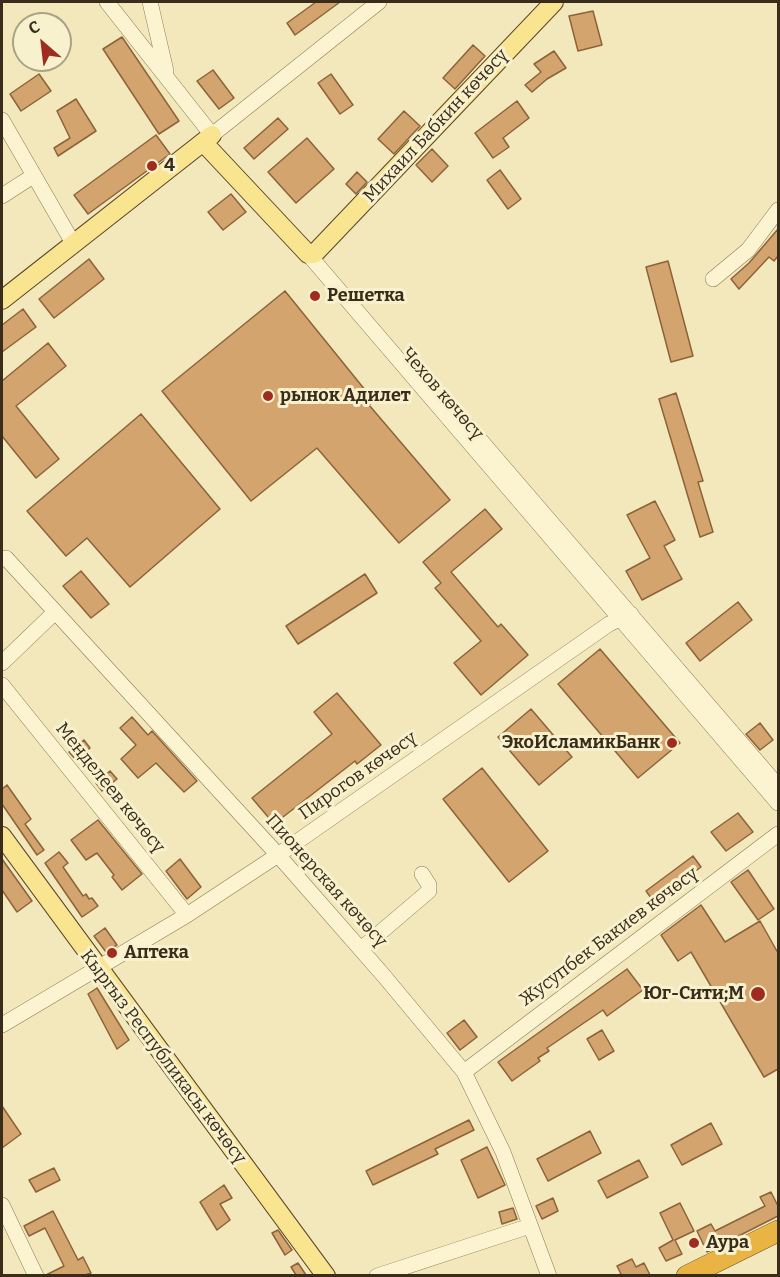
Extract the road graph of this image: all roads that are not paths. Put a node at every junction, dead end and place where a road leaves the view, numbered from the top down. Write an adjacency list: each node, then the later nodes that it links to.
1 (107, 2): 5 (street, Чехов көчөсү)
2 (150, 2): 5 (street)
3 (379, 2): 7 (street)
4 (554, 2): 12 (main road, Михаил Бабкин көчөсү)
5 (167, 77): 7 (street, Чехов көчөсү)
6 (2, 120): 8 (street)
7 (208, 138): 11 (main road); 12 (main road, Чехов көчөсү)
8 (33, 176): 9 (street); 11 (street)
9 (2, 196)
10 (778, 210): 13 (street)
11 (73, 243): 14 (main road)
12 (313, 252): 17 (street, Чехов көчөсү)
13 (713, 279)
14 (2, 300)
15 (4, 559): 16 (street, Пионерская көчөсү)
16 (54, 614): 18 (street); 24 (street, Пионерская көчөсү)
17 (621, 615): 20 (street, Чехов көчөсү); 21 (street, Чехов көчөсү); 24 (street, Пирогов көчөсү)
18 (2, 663)
19 (2, 685): 26 (street, Менделеев көчөсү)
20 (778, 786)
21 (778, 803)
22 (778, 834): 30 (street, Жусупбек Бакиев көчөсү)
23 (2, 836): 28 (main road, Кыргыз Республикасы көчөсү)
24 (278, 855): 26 (street, Пирогов көчөсү); 27 (street, Пионерская көчөсү)
25 (422, 874): 27 (street)
26 (187, 915): 28 (street, Пирогов көчөсү)
27 (361, 949): 30 (street, Пионерская көчөсү)
28 (98, 970): 29 (street, Пирогов көчөсү); 36 (main road, Кыргыз Республикасы көчөсү)
29 (3, 1020)
30 (464, 1072): 32 (street, Пионерская көчөсү)
31 (2, 1205): 35 (street)
32 (530, 1226): 37 (street); 38 (street, Пионерская көчөсү)
33 (778, 1231): 39 (highway)
34 (778, 1241): 40 (highway)
35 (36, 1275)
36 (326, 1275)
37 (377, 1275)
38 (549, 1275)
39 (687, 1275)
40 (709, 1275)

